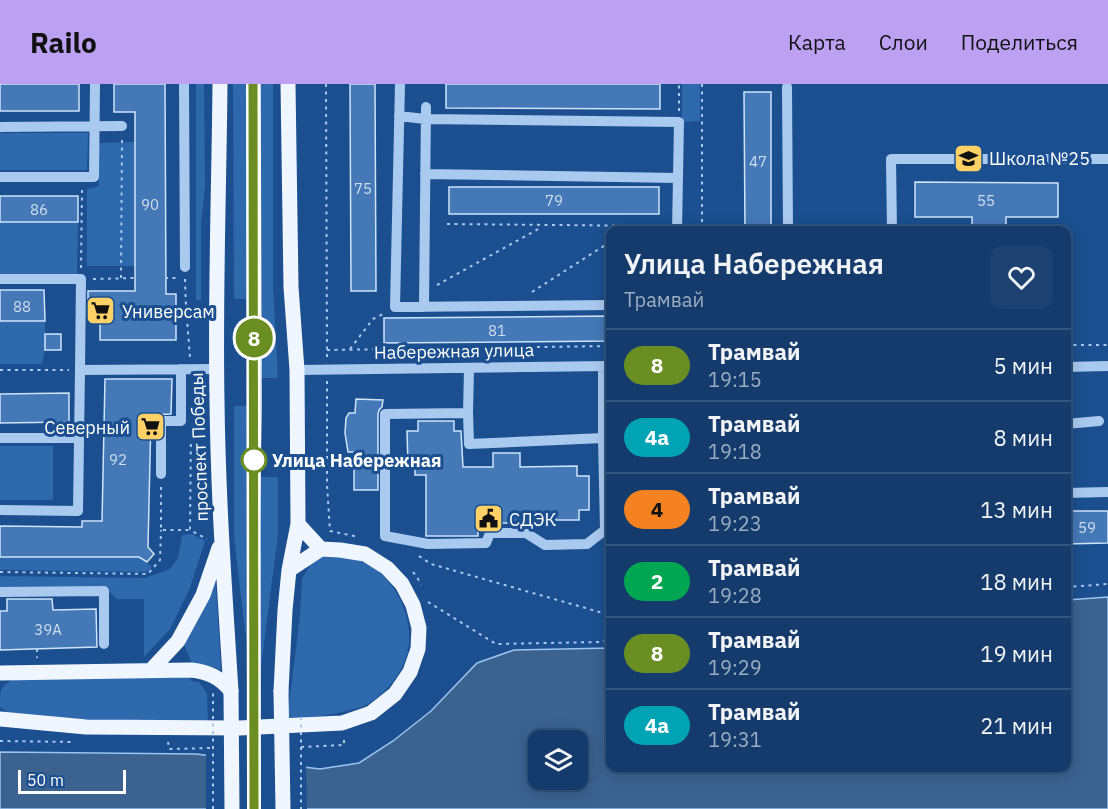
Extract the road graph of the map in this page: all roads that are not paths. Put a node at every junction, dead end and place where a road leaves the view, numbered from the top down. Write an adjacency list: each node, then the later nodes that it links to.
1 (95, 84): 9 (street)
2 (184, 84): 19 (street)
3 (220, 84): 28 (main road, проспект Победы)
4 (288, 84): 30 (main road)
5 (400, 84): 8 (street)
6 (788, 87): 17 (street)
7 (426, 113): 8 (street); 13 (street); 15 (street)
8 (399, 116): 22 (street)
9 (95, 126): 10 (street); 11 (street); 14 (street)
10 (122, 126)
11 (0, 127)
12 (1108, 159): 18 (street)
13 (425, 174): 15 (street); 22 (street)
14 (0, 177)
15 (678, 178): 16 (street)
16 (677, 226)
17 (788, 226)
18 (892, 226)
19 (185, 272)
20 (0, 279): 29 (street)
21 (606, 305): 22 (street)
22 (424, 307)
23 (606, 366): 26 (street, Набережная улица)
24 (1108, 366): 25 (street)
25 (1071, 367)
26 (469, 368): 30 (street, Набережная улица); 32 (street)
27 (181, 369): 28 (street); 29 (street); 38 (street)
28 (216, 369): 43 (main road, проспект Победы)
29 (80, 370): 36 (street)
30 (297, 370): 42 (main road)
31 (606, 384): 37 (street)
32 (468, 413): 37 (street); 37 (street)
33 (1099, 421): 34 (street)
34 (1071, 424)
35 (0, 438): 36 (street)
36 (78, 438): 41 (street)
37 (603, 438)
38 (160, 474)
39 (1108, 492): 40 (street)
40 (1071, 493)
41 (0, 510)
42 (298, 524): 44 (main road); 45 (main road)
43 (222, 540): 48 (main road); 50 (main road, проспект Победы)
44 (321, 549): 45 (main road); 51 (main road)
45 (290, 570): 53 (main road, bridge)
46 (0, 592): 47 (street)
47 (104, 644)
48 (151, 670): 49 (main road); 50 (main road)
49 (5, 675)
50 (231, 691): 52 (main road, проспект Победы, bridge)
51 (3, 718)
52 (232, 809)
53 (283, 809)

